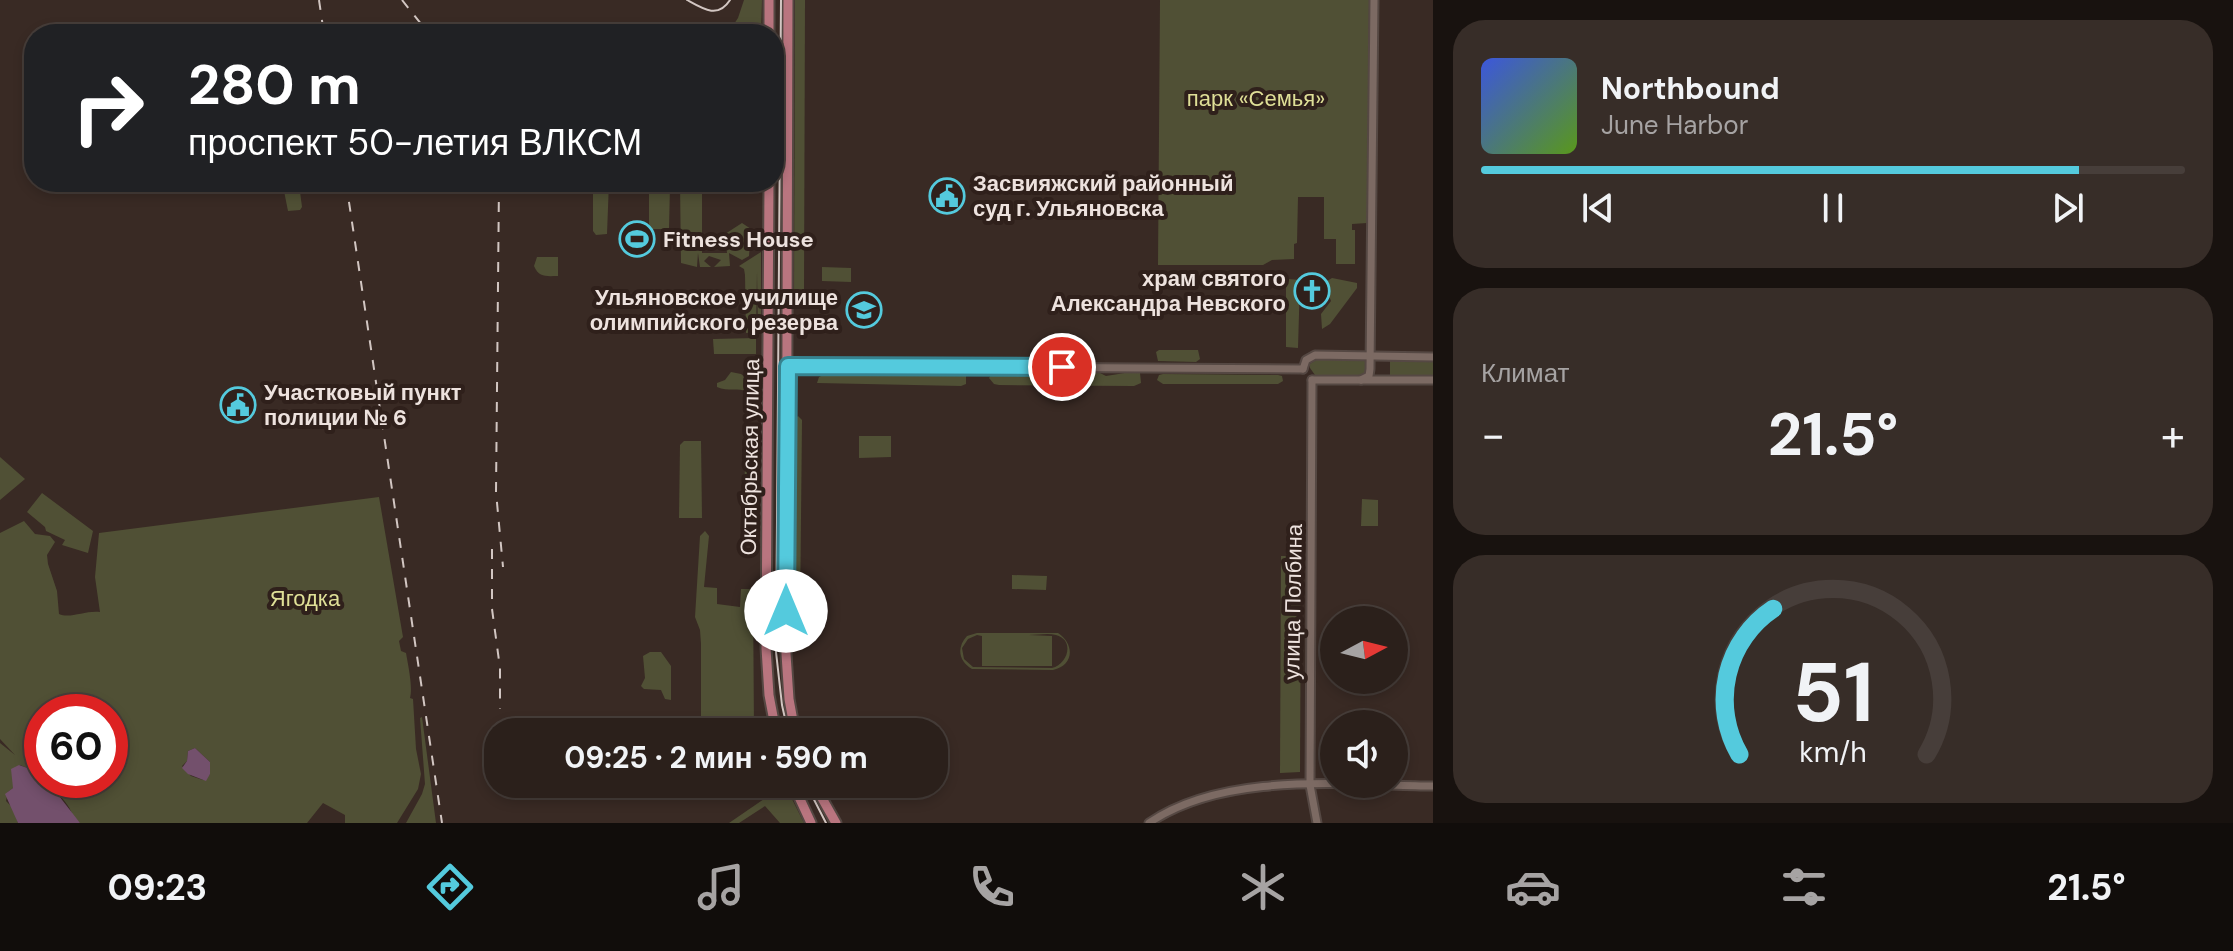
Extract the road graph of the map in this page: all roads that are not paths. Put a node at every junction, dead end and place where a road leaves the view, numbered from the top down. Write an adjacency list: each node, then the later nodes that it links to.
1 (769, 0): 4 (main road)
2 (788, 0): 9 (main road, Октябрьская улица)
3 (1374, 0): 6 (street)
4 (769, 24)
5 (769, 192): 8 (main road, Октябрьская улица)
6 (1371, 356): 7 (street); 10 (street); 12 (street)
7 (1433, 357)
8 (769, 366): 9 (main road); 14 (main road, Октябрьская улица)
9 (788, 366): 10 (street); 15 (main road, Октябрьская улица)
10 (1303, 369): 11 (street)
11 (1312, 380): 12 (street); 16 (street, улица Полбина)
12 (1361, 380): 13 (street)
13 (1433, 380)
14 (773, 718)
15 (793, 718)
16 (1310, 785): 17 (street); 22 (street); 23 (street, улица Полбина)
17 (1433, 786)
18 (799, 798): 20 (main road)
19 (822, 798): 21 (main road)
20 (811, 823)
21 (836, 823)
22 (1149, 823)
23 (1317, 823)

